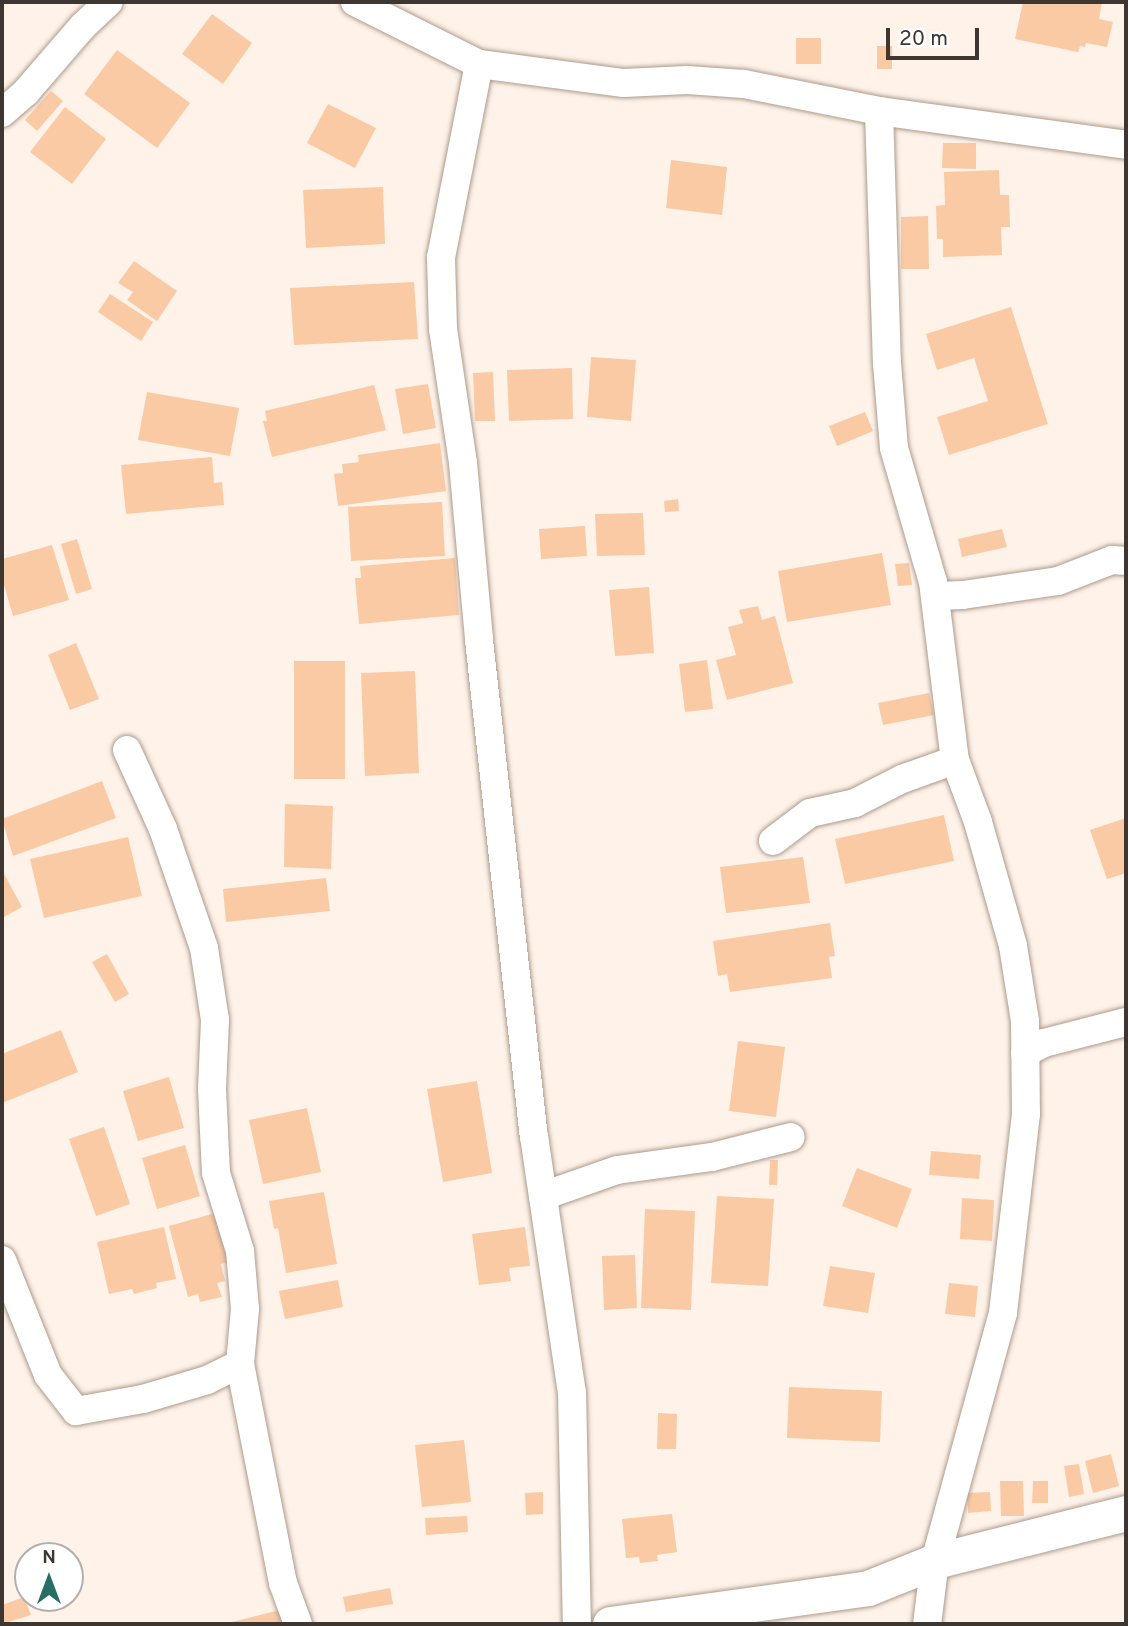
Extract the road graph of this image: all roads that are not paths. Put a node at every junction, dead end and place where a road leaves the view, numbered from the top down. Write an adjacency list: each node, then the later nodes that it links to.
1 (109, 2): 6 (street)
2 (355, 2): 3 (street)
3 (391, 11): 4 (street)
4 (479, 64): 5 (street); 16 (street)
5 (879, 111): 7 (street); 9 (street)
6 (2, 113)
7 (1126, 145)
8 (1126, 561): 9 (street)
9 (935, 596): 11 (street)
10 (127, 750): 18 (street)
11 (955, 760): 12 (street); 14 (street)
12 (772, 841)
13 (1126, 1022): 14 (street)
14 (1025, 1053): 20 (street)
15 (790, 1137): 16 (street)
16 (543, 1196): 22 (street)
17 (2, 1259): 18 (street)
18 (240, 1364): 21 (street)
19 (1126, 1513): 20 (street)
20 (935, 1561): 23 (street); 24 (street)
21 (298, 1624)
22 (577, 1624)
23 (610, 1624)
24 (927, 1624)

